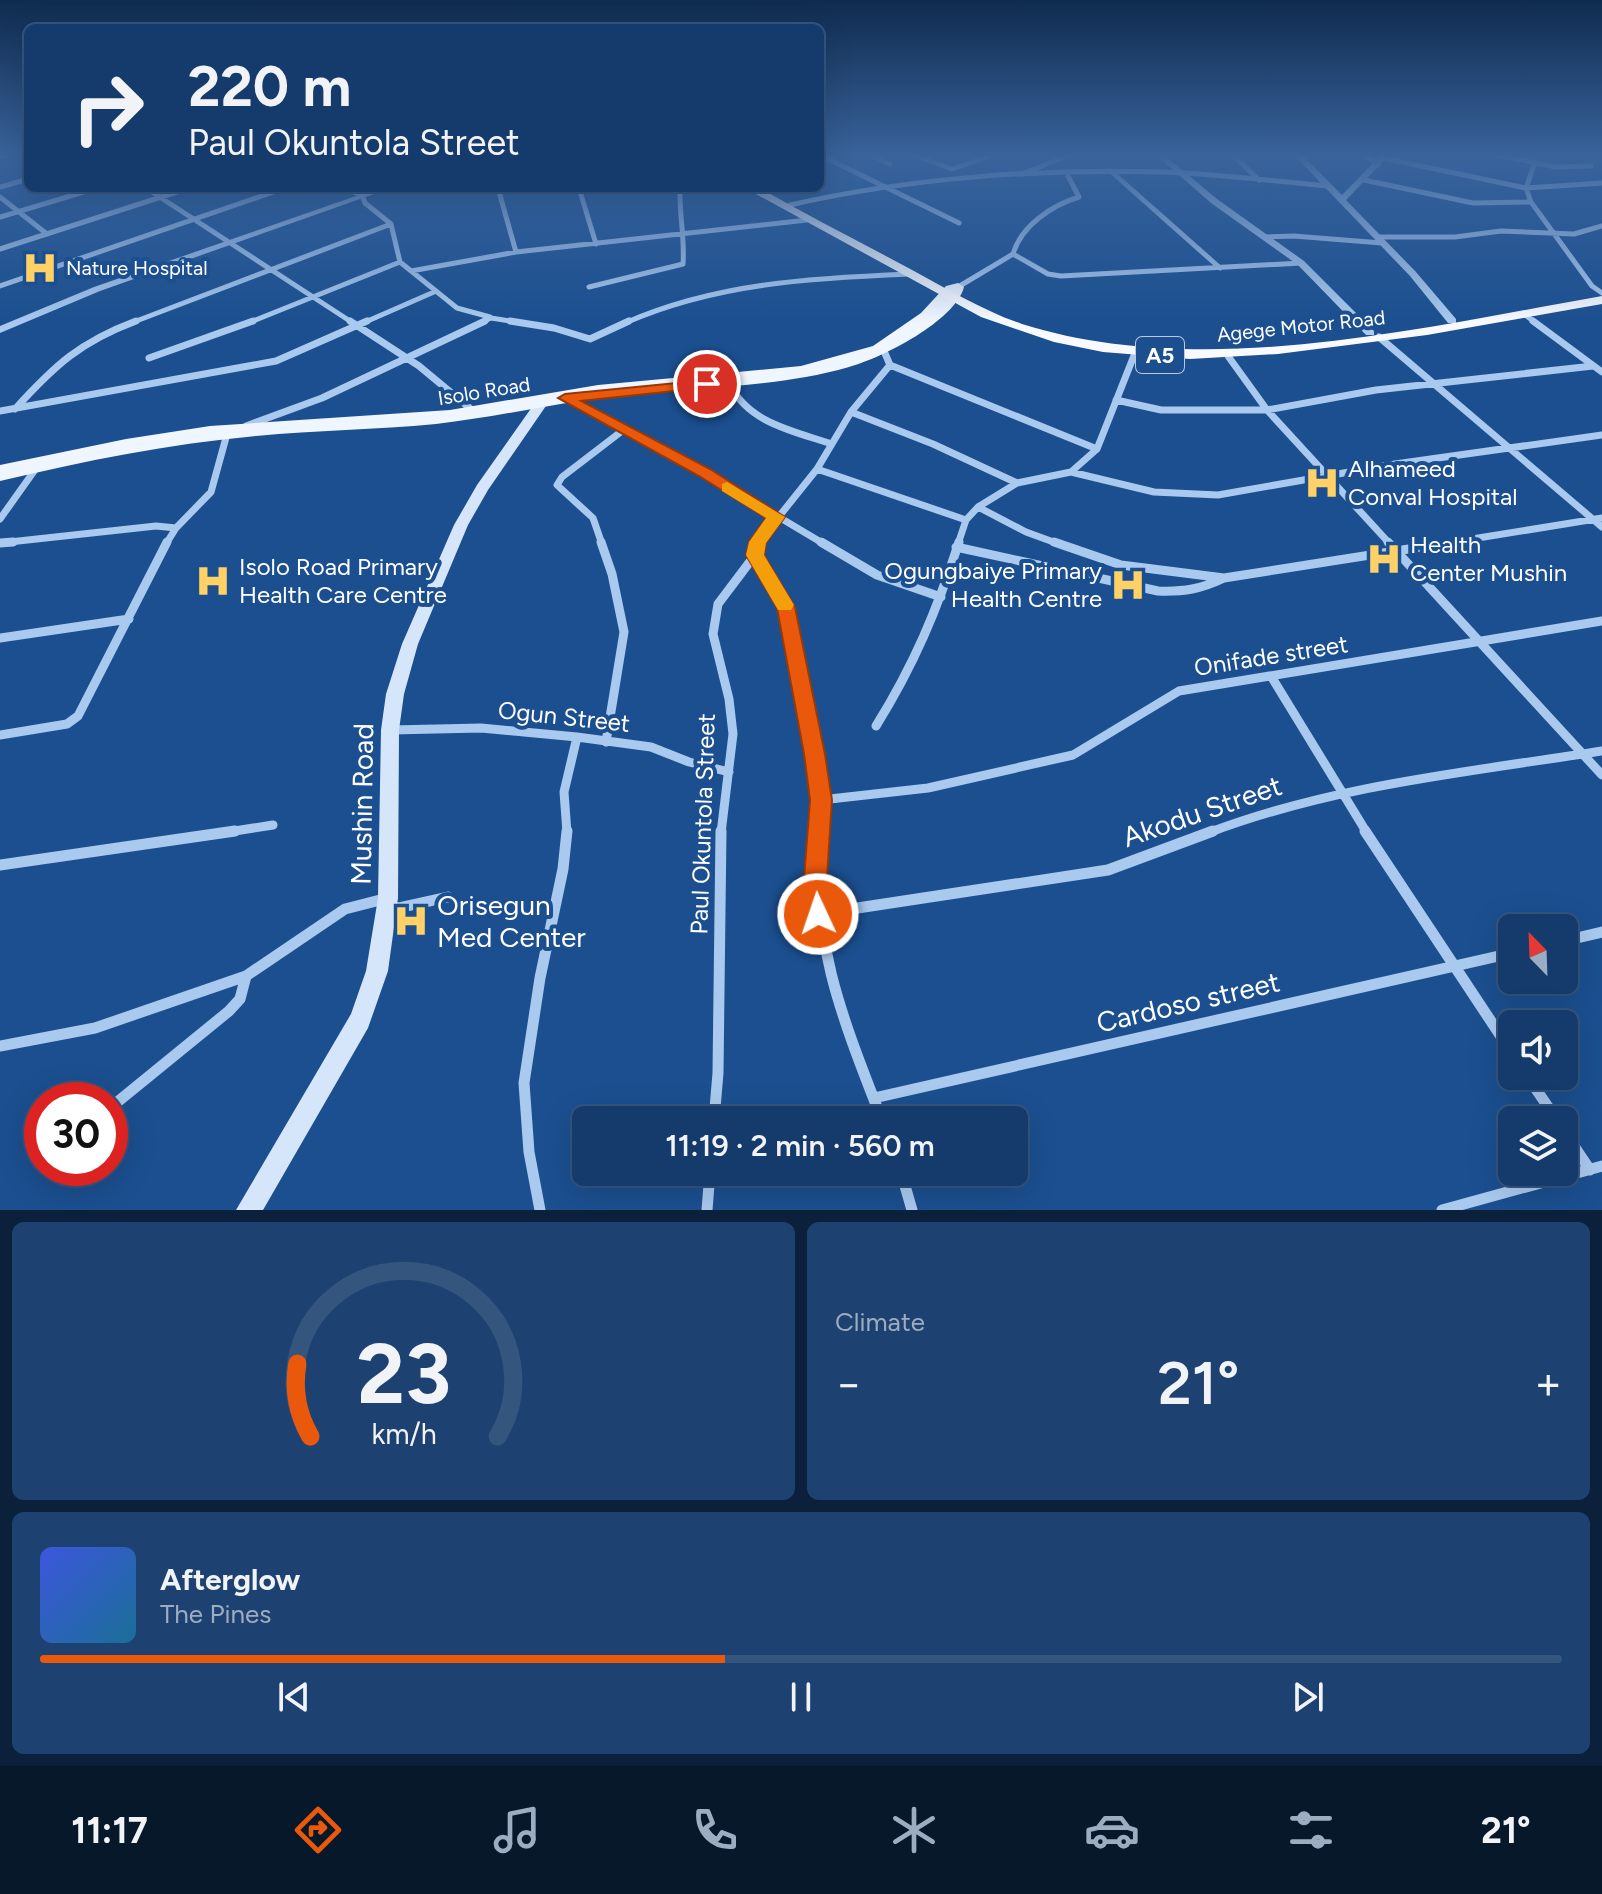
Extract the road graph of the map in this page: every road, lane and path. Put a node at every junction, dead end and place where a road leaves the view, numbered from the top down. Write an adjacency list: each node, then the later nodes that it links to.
1 (22, 210): 18 (street)
2 (119, 210): 25 (street)
3 (181, 210): 20 (street)
4 (219, 210): 20 (street)
5 (320, 210): 30 (street)
6 (374, 210): 23 (street)
7 (504, 210): 33 (street)
8 (586, 210): 31 (street)
9 (680, 210): 26 (street)
10 (790, 210): 21 (highway, Agege Motor Road / A5)
11 (800, 210): 44 (highway, Agege Motor Road / A5)
12 (934, 210): 22 (street)
13 (1050, 210): 34 (street)
14 (1155, 210): 37 (street)
15 (1228, 210): 28 (street)
16 (1350, 210): 29 (street)
17 (1538, 210): 27 (street)
18 (17, 212): 19 (street); 25 (street)
19 (0, 217)
20 (194, 219): 30 (street); 41 (street)
21 (807, 220): 26 (street); 40 (highway, Agege Motor Road / A5)
22 (959, 223)
23 (391, 224): 35 (street); 38 (street)
24 (1602, 226): 27 (street)
25 (47, 234): 32 (street)
26 (685, 234): 31 (street); 42 (street)
27 (1556, 234): 29 (street); 45 (street)
28 (1266, 237): 29 (street); 36 (street)
29 (1380, 240): 50 (street)
30 (231, 243): 38 (street); 52 (street)
31 (596, 244): 33 (street)
32 (0, 249)
33 (516, 252): 39 (street)
34 (1013, 254): 37 (street); 44 (street)
35 (400, 262): 39 (street); 46 (street)
36 (1301, 263): 37 (street); 53 (street)
37 (1220, 268)
38 (270, 269): 46 (street); 66 (street)
39 (411, 271): 43 (street)
40 (910, 274): 44 (highway, Agege Motor Road / A5); 49 (street)
41 (0, 286)
42 (589, 287)
43 (434, 292): 49 (street); 51 (street)
44 (953, 292): 53 (highway, Agege Motor Road / A5); 54 (highway, Agege Motor Road / A5); 57 (main road, Isolo Road); 67 (main road, Isolo Road)
45 (1602, 293): 50 (highway, Agege Motor Road / A5)
46 (313, 297): 51 (street); 56 (street)
47 (1602, 300): 48 (highway, Agege Motor Road / A5)
48 (1525, 315): 50 (highway, Agege Motor Road / A5); 59 (street)
49 (491, 318): 58 (street)
50 (1455, 324): 53 (highway, Agege Motor Road / A5)
51 (359, 326): 58 (street); 66 (street)
52 (0, 330)
53 (1374, 335): 55 (highway, Agege Motor Road / A5); 62 (street)
54 (1135, 353): 55 (highway, Agege Motor Road / A5); 64 (street)
55 (1228, 356): 68 (street)
56 (149, 358)
57 (887, 358): 61 (main road, Isolo Road); 70 (street, Paul Okuntola Street); 77 (street)
58 (406, 359): 67 (street); 71 (street)
59 (1593, 366): 60 (street); 62 (street)
60 (1602, 372)
61 (729, 383): 63 (main road, Isolo Road); 75 (street)
62 (1438, 385): 68 (street); 76 (street)
63 (565, 398): 65 (main road, Isolo Road); 72 (street)
64 (1116, 400): 68 (street); 77 (street)
65 (542, 403): 73 (main road, Isolo Road); 105 (main road, Mushin Road)
66 (15, 410): 69 (street)
67 (472, 410): 71 (main road, Isolo Road)
68 (1267, 410): 82 (street)
69 (0, 411)
70 (851, 412): 75 (street, Paul Okuntola Street); 83 (street)
71 (243, 427): 81 (main road, Isolo Road)
72 (622, 431): 85 (street); 108 (street)
73 (227, 434): 78 (main road, Isolo Road); 90 (street)
74 (1602, 435): 76 (street)
75 (832, 444): 79 (street, Paul Okuntola Street)
76 (1509, 445): 82 (street); 87 (street)
77 (1097, 449): 80 (street)
78 (37, 467): 81 (main road, Isolo Road); 86 (street)
79 (817, 469): 85 (street, Paul Okuntola Street); 88 (street)
80 (1071, 472): 82 (street); 83 (street)
81 (0, 473)
82 (1327, 475): 93 (street)
83 (1017, 483): 84 (street)
84 (978, 507): 88 (street); 95 (street)
85 (776, 517): 94 (street, Paul Okuntola Street); 98 (street)
86 (0, 519)
87 (1598, 519): 89 (street); 93 (street)
88 (966, 520): 92 (street)
89 (1602, 527)
90 (176, 528): 91 (street); 99 (street)
91 (0, 543)
92 (956, 547): 97 (street); 98 (street)
93 (1401, 552): 96 (street); 102 (street)
94 (755, 555): 111 (street, Paul Okuntola Street); 114 (street)
95 (1121, 565): 96 (street); 97 (street)
96 (1224, 578): 97 (street)
97 (1115, 584)
98 (941, 597): 104 (street)
99 (129, 619): 101 (street); 106 (street)
100 (1602, 621): 102 (street, Onifade street)
101 (0, 638)
102 (1482, 641): 103 (street, Onifade street); 110 (street)
103 (1271, 676): 113 (street); 114 (street, Onifade street)
104 (876, 726)
105 (390, 730): 107 (street, Ogun Street); 118 (main road, Mushin Road)
106 (0, 735)
107 (577, 737): 108 (street, Ogun Street); 136 (street)
108 (606, 742): 111 (street, Ogun Street)
109 (1602, 751): 110 (street, Akodu Street)
110 (1583, 754): 112 (street); 113 (street, Akodu Street)
111 (729, 772): 129 (street, Paul Okuntola Street)
112 (1602, 775)
113 (1340, 792): 119 (street, Akodu Street); 123 (street)
114 (821, 800): 119 (street)
115 (273, 825): 116 (street)
116 (0, 865)
117 (448, 897): 118 (street)
118 (388, 902): 124 (street); 135 (main road, Mushin Road)
119 (818, 914): 128 (street)
120 (1602, 932): 121 (street)
121 (1578, 938)
122 (1498, 956): 123 (street, Cardoso street)
123 (1454, 966): 125 (street); 128 (street, Cardoso street)
124 (246, 976): 126 (street); 127 (street)
125 (1498, 1032)
126 (0, 1046)
127 (128, 1093)
128 (874, 1098): 130 (street)
129 (715, 1106)
130 (877, 1106)
131 (1578, 1147): 132 (street)
132 (1596, 1168): 139 (street)
133 (709, 1186): 137 (street)
134 (905, 1186): 138 (street)
135 (249, 1210)
136 (540, 1210)
137 (707, 1210)
138 (912, 1210)
139 (1442, 1210)

